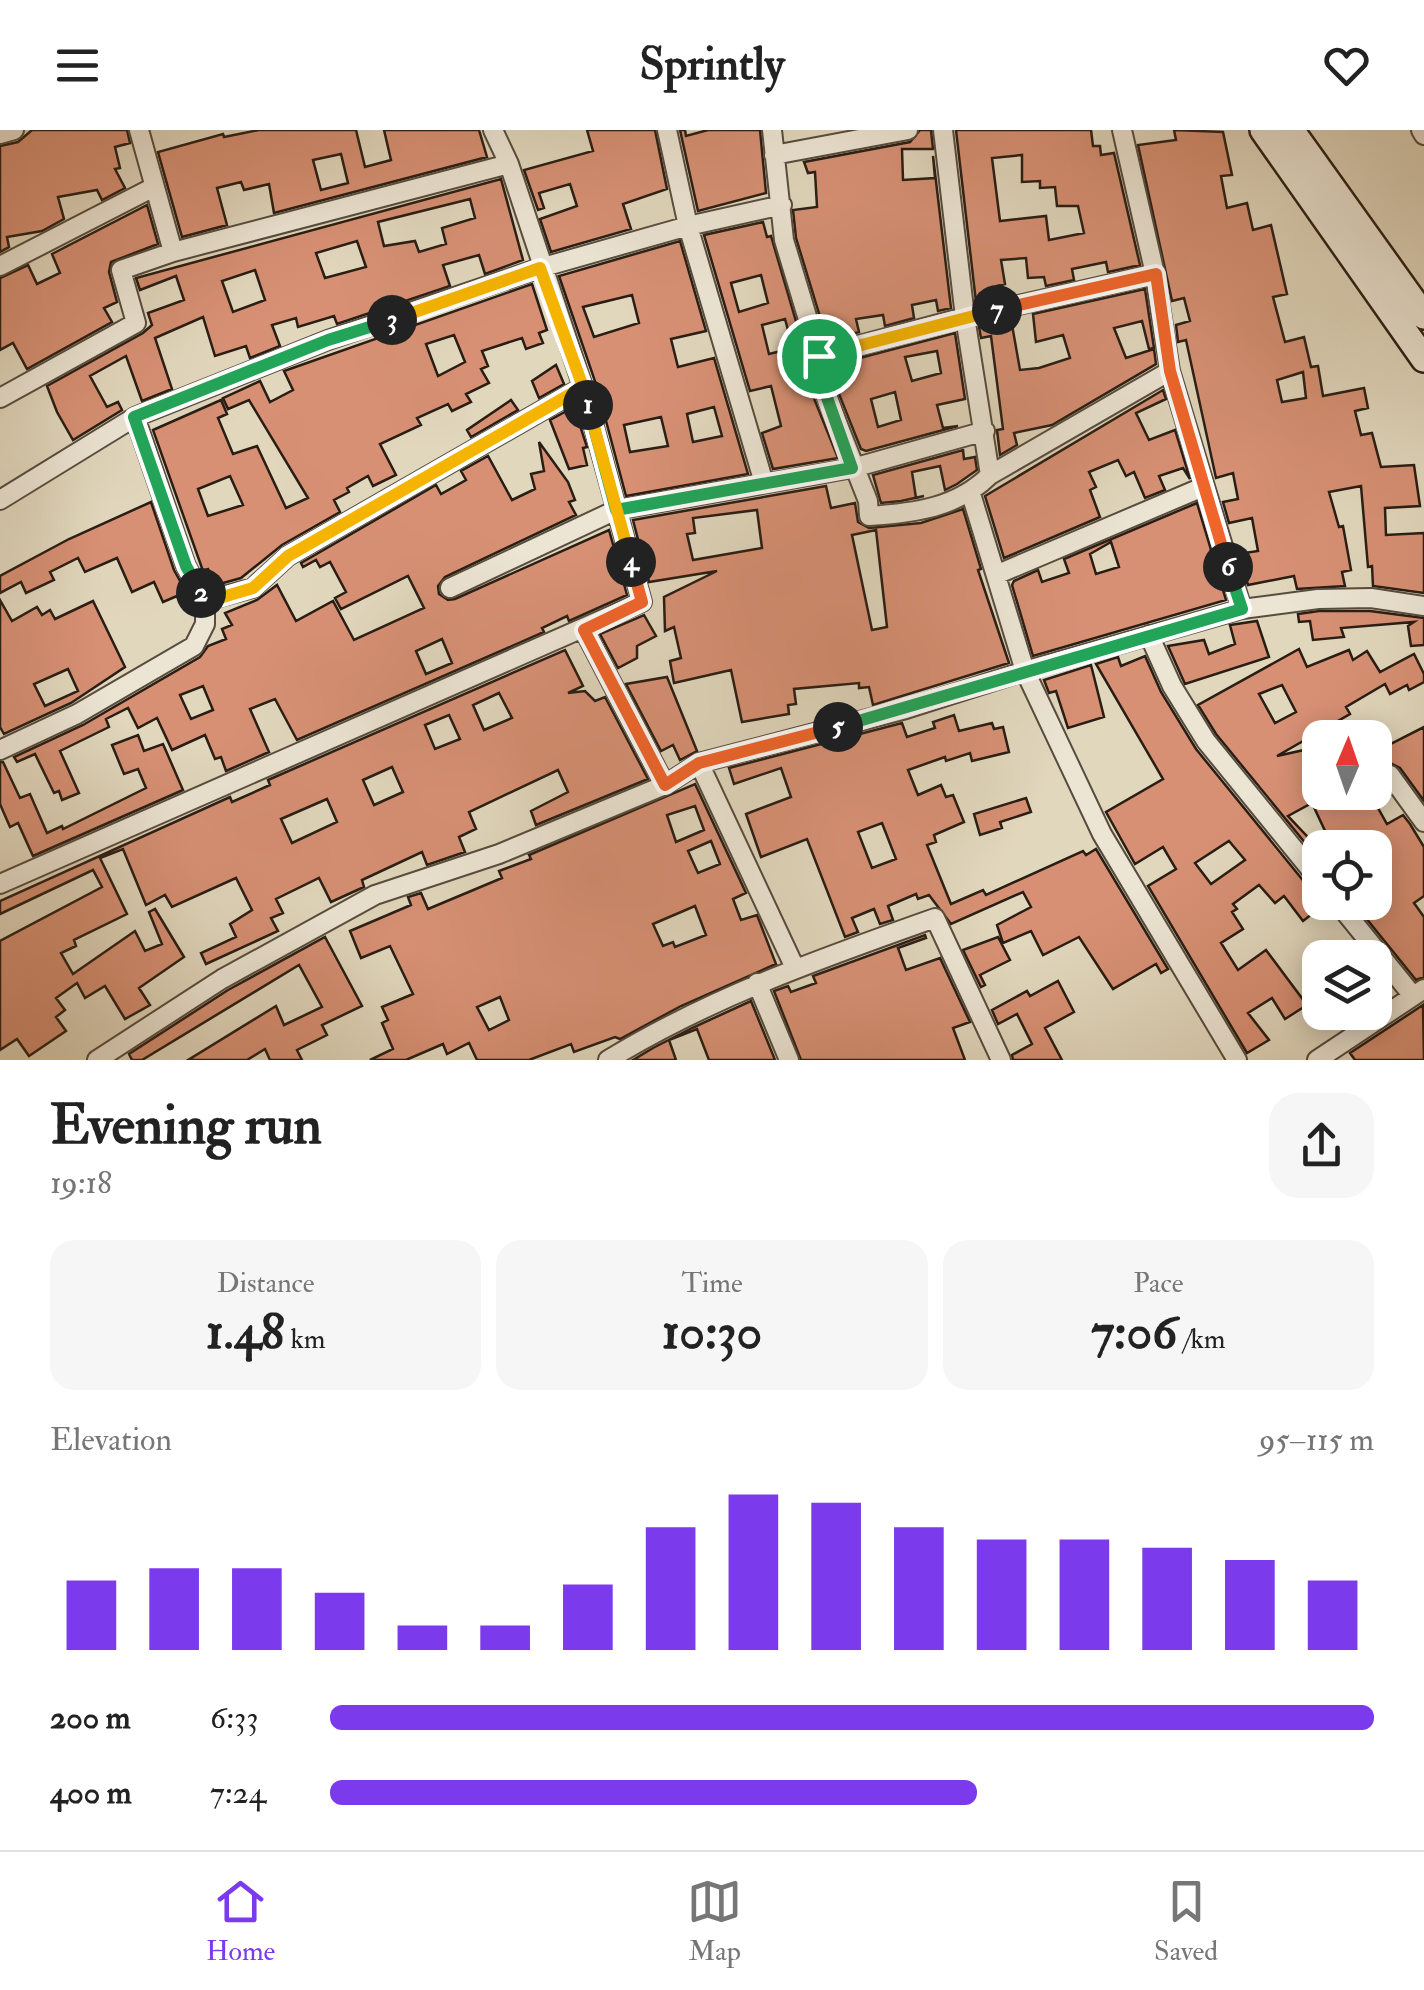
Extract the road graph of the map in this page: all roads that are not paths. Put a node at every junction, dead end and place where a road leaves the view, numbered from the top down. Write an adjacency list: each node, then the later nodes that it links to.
1 (14, 130): 11 (street)
2 (139, 130): 14 (street)
3 (493, 130): 13 (street)
4 (667, 130): 16 (street)
5 (772, 130): 12 (street)
6 (908, 130): 12 (street)
7 (944, 130): 22 (street)
8 (1122, 130): 20 (street)
9 (1263, 130): 24 (main road)
10 (1291, 130): 21 (main road)
11 (0, 134)
12 (774, 155): 15 (street)
13 (508, 164): 17 (street); 19 (street)
14 (154, 187): 17 (street); 18 (street)
15 (782, 205): 16 (street); 23 (street)
16 (688, 226): 19 (street); 32 (street)
17 (173, 252): 27 (street)
18 (0, 266)
19 (540, 268): 26 (street); 28 (street)
20 (1156, 274): 22 (street); 25 (street)
21 (1424, 316)
22 (965, 317): 23 (street); 29 (street)
23 (819, 356): 30 (street)
24 (1424, 358)
25 (1170, 371): 31 (street); 33 (street)
26 (583, 387): 36 (street); 39 (street)
27 (0, 398)
28 (134, 417): 35 (street); 39 (street)
29 (984, 431): 30 (street); 31 (street)
30 (852, 468): 32 (street); 34 (street)
31 (990, 475): 34 (street)
32 (764, 483): 36 (street)
33 (1203, 487): 37 (street); 41 (street)
34 (971, 494): 37 (street)
35 (0, 500)
36 (616, 510): 38 (street); 42 (street)
37 (998, 574): 44 (street)
38 (450, 588)
39 (206, 602): 45 (street)
40 (1424, 606): 41 (street)
41 (1242, 609): 43 (street)
42 (584, 630): 48 (street); 51 (street)
43 (1149, 635): 44 (street); 50 (street)
44 (1026, 670): 46 (street); 61 (street)
45 (0, 750)
46 (699, 763): 48 (street); 53 (street)
47 (1392, 778): 49 (street)
48 (665, 785): 56 (street)
49 (1422, 819)
50 (1302, 859)
51 (0, 884)
52 (1353, 920): 55 (street)
53 (796, 968): 54 (street); 60 (street)
54 (757, 983): 58 (street); 59 (street)
55 (1419, 992): 62 (street)
56 (121, 1053): 57 (street)
57 (97, 1060)
58 (608, 1060)
59 (790, 1060)
60 (1001, 1060)
61 (1237, 1060)
62 (1317, 1060)

